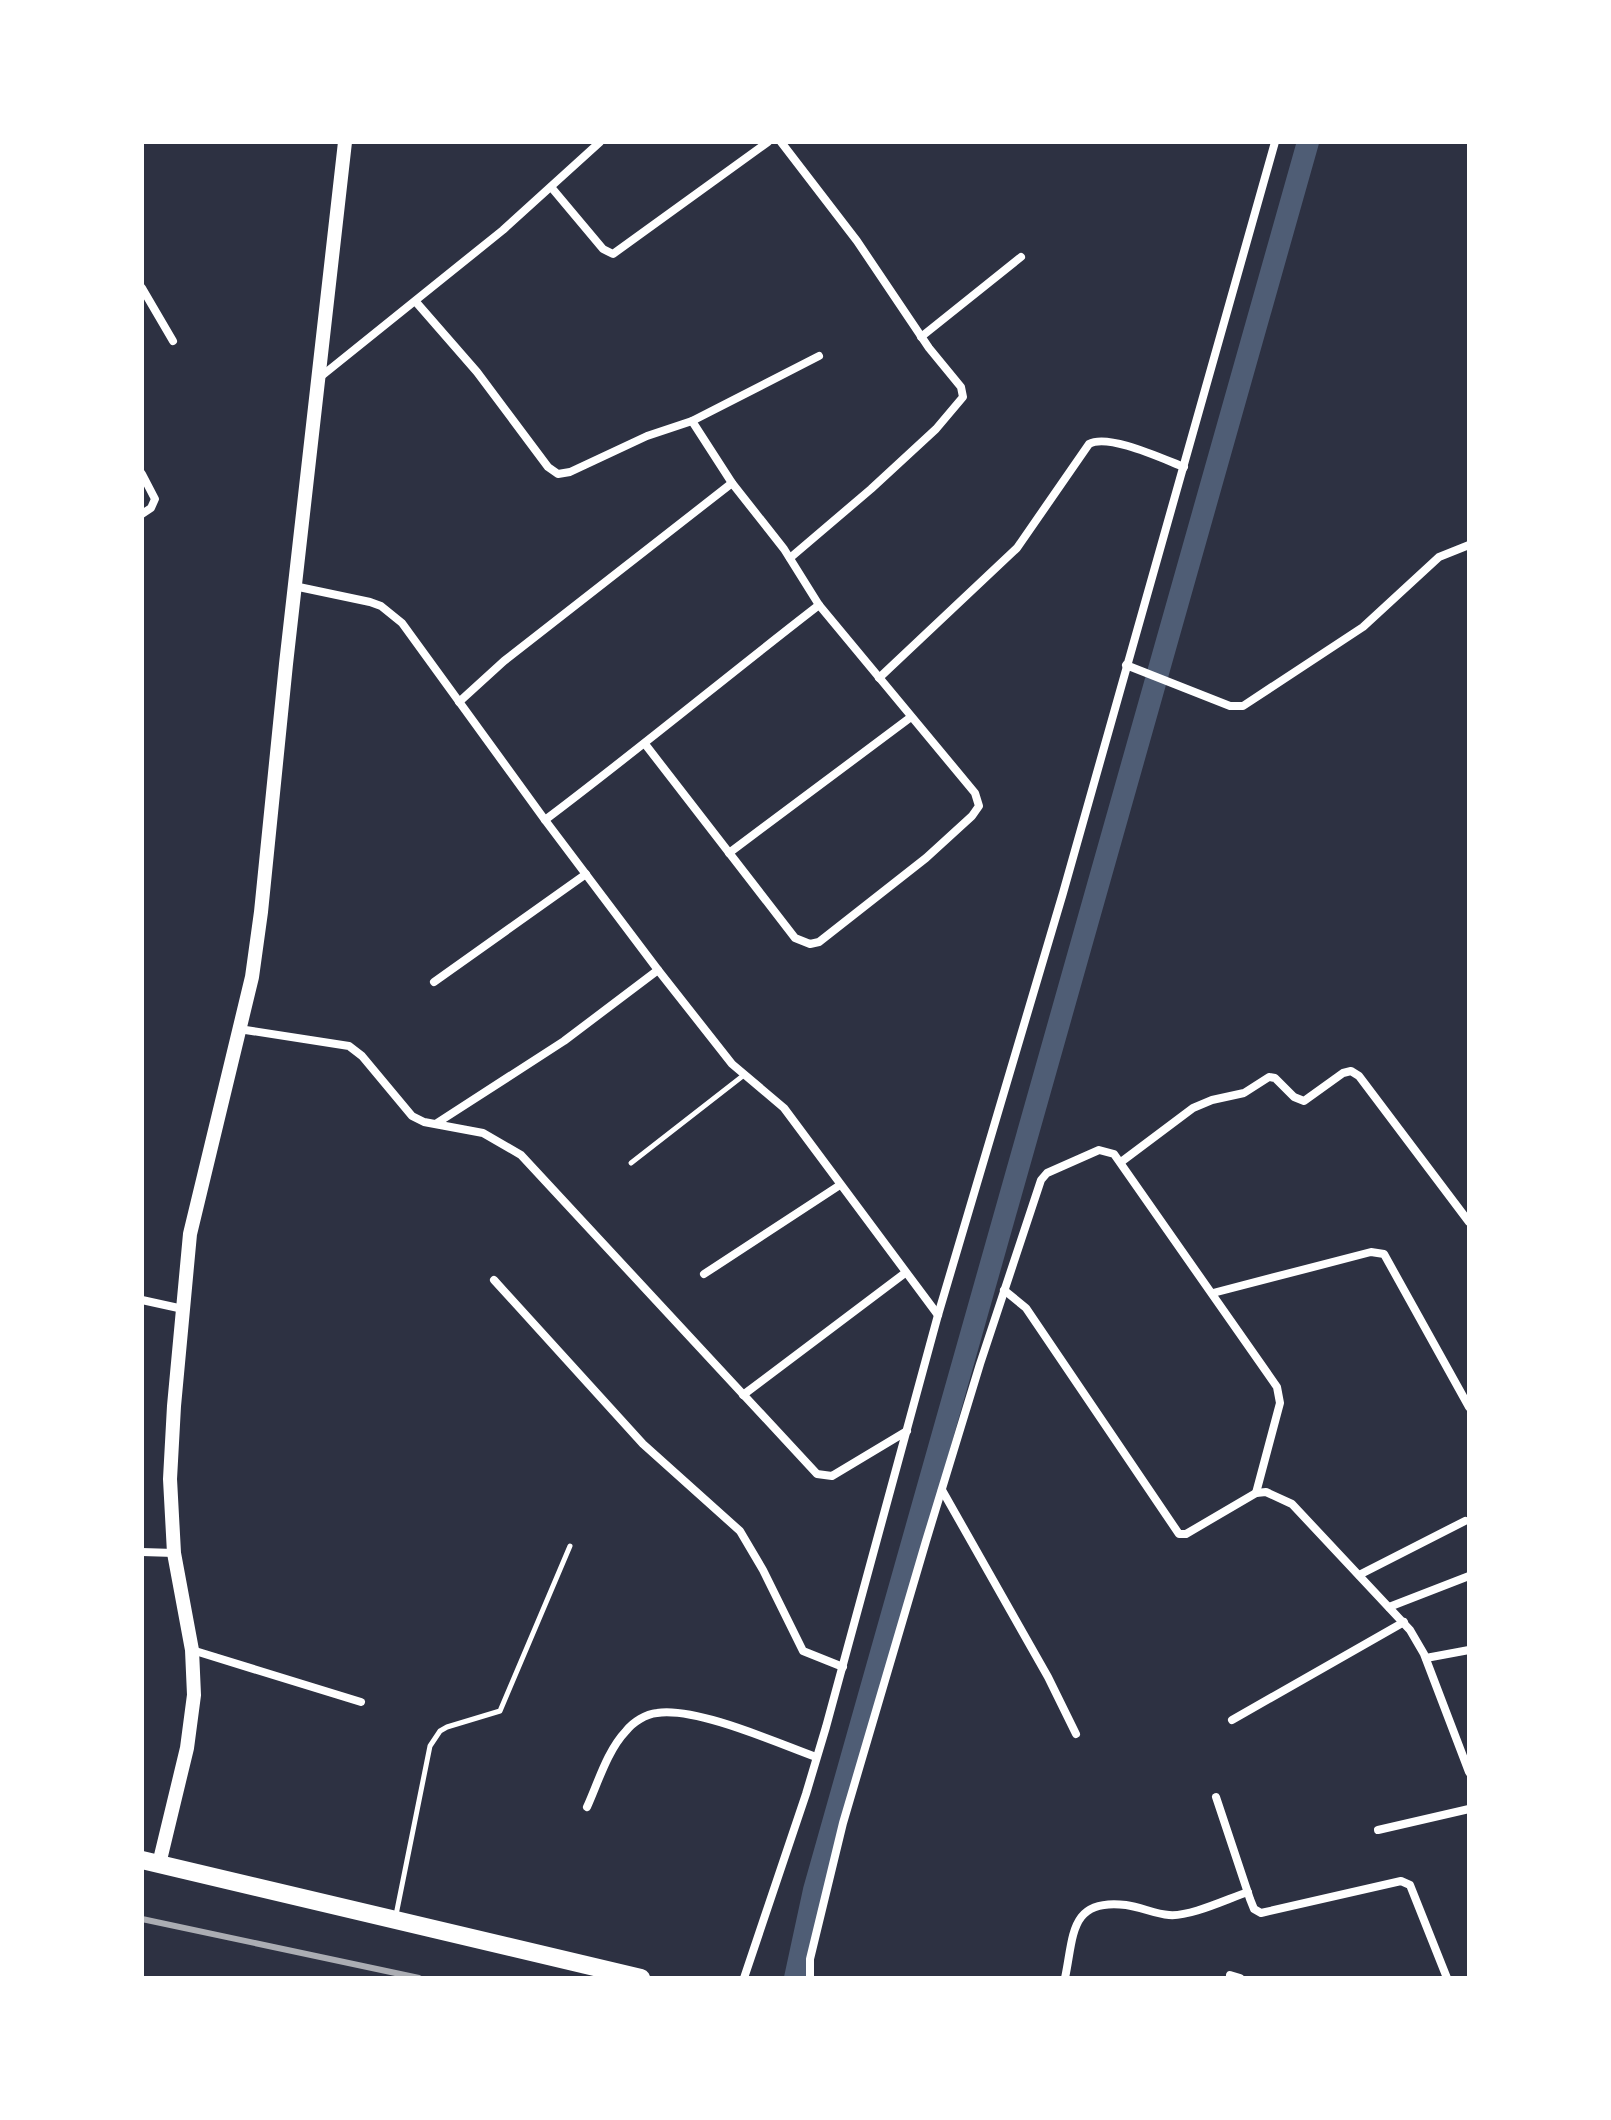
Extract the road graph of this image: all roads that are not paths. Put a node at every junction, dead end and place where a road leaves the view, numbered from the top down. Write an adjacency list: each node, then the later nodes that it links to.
1 (345, 142): 13 (street)
2 (600, 142): 6 (street)
3 (768, 142): 6 (street)
4 (781, 142): 10 (street)
5 (1275, 142): 15 (street)
6 (551, 187): 9 (street)
7 (1021, 257): 10 (street)
8 (142, 288): 11 (street)
9 (416, 302): 13 (street); 14 (street)
10 (921, 337): 20 (street)
11 (173, 341)
12 (819, 356): 14 (street)
13 (318, 380): 21 (street)
14 (692, 421): 17 (street)
15 (1184, 467): 23 (street); 24 (street)
16 (142, 474): 18 (street)
17 (732, 483): 20 (street); 25 (street)
18 (142, 514)
19 (1469, 545): 23 (street)
20 (790, 558): 22 (street)
21 (294, 586): 25 (street); 33 (street)
22 (819, 605): 24 (street); 27 (street)
23 (1130, 668): 47 (street)
24 (879, 678): 26 (street)
25 (459, 702): 28 (street)
26 (911, 717): 29 (street); 29 (street)
27 (645, 744): 28 (street); 29 (street)
28 (545, 820): 30 (street)
29 (729, 853)
30 (586, 874): 31 (street); 32 (street)
31 (658, 970): 34 (street); 35 (street)
32 (434, 982)
33 (238, 1029): 35 (street); 46 (street)
34 (744, 1075): 37 (lane); 38 (street)
35 (437, 1123): 48 (street)
36 (1121, 1162): 39 (street); 43 (street); 44 (street)
37 (631, 1163)
38 (840, 1185): 40 (street); 41 (street)
39 (1469, 1222)
40 (905, 1273): 47 (street); 48 (street)
41 (704, 1274)
42 (494, 1280): 64 (street)
43 (1004, 1290): 51 (street); 52 (street)
44 (1213, 1293): 49 (street); 52 (street)
45 (142, 1300): 46 (street)
46 (183, 1309): 56 (street)
47 (938, 1315): 50 (street)
48 (743, 1395): 50 (street)
49 (1469, 1407)
50 (908, 1430): 64 (street)
51 (942, 1490): 67 (street); 79 (street)
52 (1256, 1493): 57 (street)
53 (1465, 1521): 57 (street)
54 (570, 1546): 76 (lane)
55 (142, 1552): 56 (street)
56 (174, 1553): 61 (street)
57 (1359, 1575): 59 (street)
58 (1469, 1576): 59 (street)
59 (1389, 1607): 60 (street)
60 (1404, 1622): 63 (street); 66 (street)
61 (192, 1650): 65 (street); 74 (street)
62 (1469, 1650): 63 (street)
63 (1426, 1658): 69 (street)
64 (843, 1667): 68 (street)
65 (361, 1702)
66 (1232, 1720)
67 (1076, 1734)
68 (816, 1757): 71 (street); 78 (street)
69 (1469, 1772)
70 (1216, 1797): 75 (street)
71 (587, 1807)
72 (1469, 1809): 73 (street)
73 (1378, 1830)
74 (151, 1862): 76 (highway)
75 (1248, 1892): 80 (street); 81 (street)
76 (395, 1920): 77 (highway)
77 (641, 1978)
78 (744, 1978)
79 (810, 1978)
80 (1065, 1978)
81 (1447, 1978)

